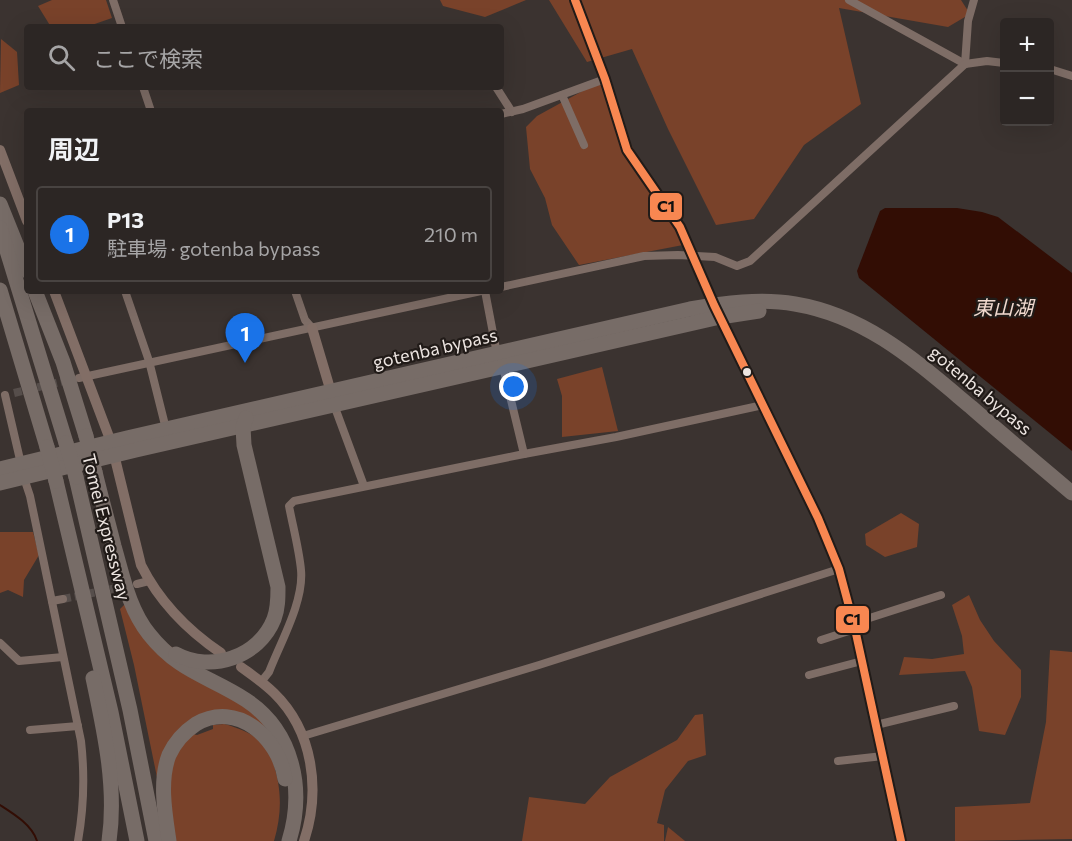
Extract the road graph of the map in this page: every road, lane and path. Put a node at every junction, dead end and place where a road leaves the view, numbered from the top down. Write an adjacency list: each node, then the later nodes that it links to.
1 (113, 0): 5 (street)
2 (574, 0): 10 (street)
3 (849, 0): 7 (street)
4 (974, 0): 7 (street)
5 (121, 24)
6 (1000, 62): 7 (street)
7 (965, 64): 22 (street)
8 (1054, 70): 9 (street)
9 (1072, 76)
10 (605, 79): 13 (street); 22 (street)
11 (144, 90): 14 (street)
12 (498, 90): 15 (street)
13 (562, 95): 15 (street); 17 (street)
14 (150, 108)
15 (512, 112): 16 (street)
16 (504, 113)
17 (584, 145)
18 (0, 150): 20 (street)
19 (0, 204): 23 (highway)
20 (24, 216)
21 (0, 228): 80 (highway, Tomei Expressway, bridge)
22 (693, 256): 24 (street); 32 (street)
23 (24, 264)
24 (504, 286)
25 (0, 290): 53 (highway, bridge)
26 (36, 294): 63 (highway, bridge)
27 (55, 294): 36 (street)
28 (126, 294): 34 (street)
29 (296, 294): 33 (street)
30 (469, 294): 33 (street)
31 (484, 294): 35 (street)
32 (717, 311): 35 (highway, gotenba bypass); 40 (street); 52 (highway, gotenba bypass)
33 (312, 328): 34 (street); 39 (street)
34 (149, 361): 36 (street); 43 (street)
35 (500, 361): 39 (highway, gotenba bypass); 47 (street)
36 (83, 377): 46 (street)
37 (14, 393): 38 (street)
38 (2, 396): 49 (street)
39 (333, 398): 41 (highway, gotenba bypass); 42 (highway, gotenba bypass); 51 (street)
40 (763, 405): 47 (street); 54 (street)
41 (251, 411): 42 (highway); 43 (highway, gotenba bypass)
42 (243, 427): 44 (highway, gotenba bypass); 45 (highway)
43 (165, 429): 46 (highway, gotenba bypass)
44 (222, 431): 45 (highway); 46 (highway, gotenba bypass)
45 (244, 445): 63 (highway)
46 (113, 449): 49 (highway, gotenba bypass); 55 (street)
47 (524, 454): 51 (street)
48 (0, 469): 49 (highway)
49 (22, 471): 50 (highway); 59 (street)
50 (0, 483)
51 (364, 486): 69 (street)
52 (1072, 493)
53 (72, 544): 78 (highway); 79 (highway)
54 (839, 569): 60 (street); 74 (street)
55 (149, 581): 56 (street); 64 (street)
56 (137, 584)
57 (941, 595): 60 (street)
58 (63, 599): 59 (street)
59 (52, 601): 65 (street)
60 (854, 626): 61 (street); 66 (street)
61 (821, 640)
62 (0, 644): 65 (street)
63 (158, 644): 83 (highway)
64 (221, 653)
65 (63, 657): 72 (street)
66 (862, 661): 68 (street); 71 (street)
67 (241, 667): 69 (street)
68 (809, 675)
69 (261, 682): 74 (street)
70 (954, 706): 71 (street)
71 (876, 725): 75 (street)
72 (78, 726): 73 (street); 77 (street)
73 (30, 730)
74 (303, 736): 84 (street)
75 (883, 756): 76 (street); 85 (street)
76 (838, 761)
77 (78, 841)
78 (109, 841)
79 (137, 841)
80 (156, 841)
81 (169, 841): 82 (highway)
82 (279, 841)
83 (289, 841)
84 (304, 841)
85 (901, 841)

